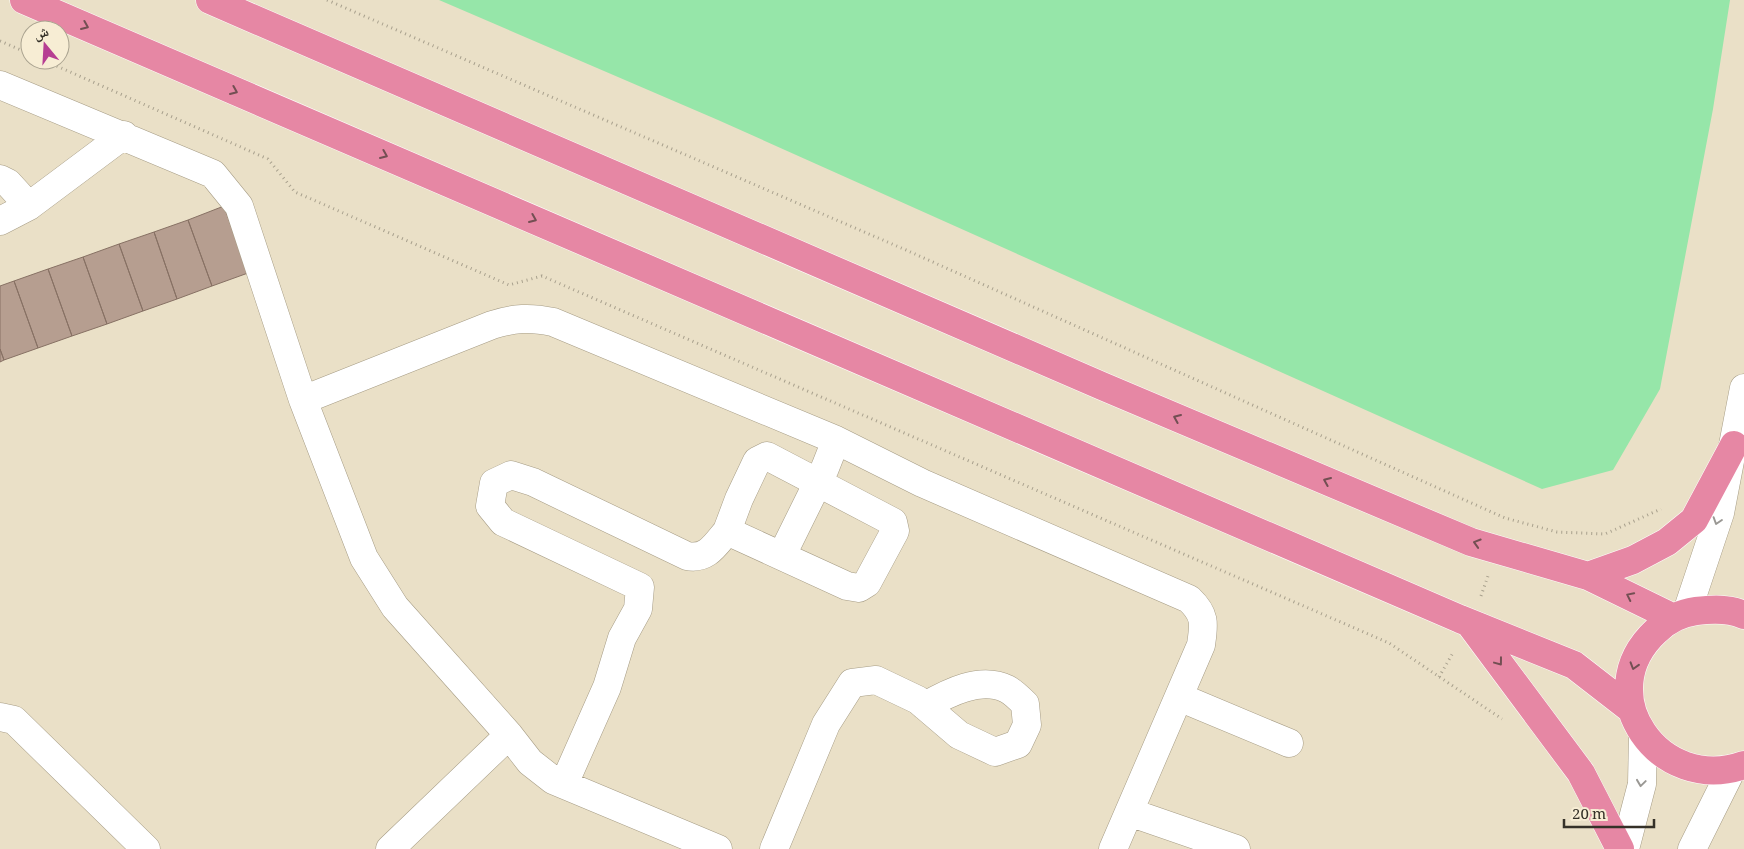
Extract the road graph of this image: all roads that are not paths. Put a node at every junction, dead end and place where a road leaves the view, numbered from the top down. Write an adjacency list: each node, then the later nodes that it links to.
1 (24, 0): 18 (highway, one-way to 18)
2 (210, 0): 15 (highway, one-way to 2)
3 (0, 85): 4 (street)
4 (124, 135): 6 (street); 9 (street)
5 (0, 179): 6 (street)
6 (29, 206): 7 (street)
7 (0, 221)
8 (1744, 388): 11 (street)
9 (303, 400): 10 (street); 23 (street)
10 (836, 440): 12 (street); 19 (street)
11 (1734, 445): 15 (highway); 16 (street, one-way to 16)
12 (817, 484): 13 (street); 14 (street); 14 (street)
13 (727, 531): 14 (street); 27 (street)
14 (782, 555)
15 (1588, 576): 16 (highway, one-way to 15)
16 (1680, 615): 17 (highway); 21 (highway, one-way to 21)
17 (1744, 615)
18 (1470, 624): 21 (highway); 35 (highway, one-way to 35)
19 (1179, 697): 25 (street); 28 (street)
20 (925, 706): 32 (street)
21 (1632, 710): 24 (highway)
22 (0, 717): 29 (street)
23 (509, 735): 27 (street); 30 (street)
24 (1643, 735): 26 (highway); 36 (street, one-way to 36)
25 (1288, 743)
26 (1738, 767): 37 (street)
27 (564, 784): 31 (street)
28 (1129, 812): 33 (street); 34 (street)
29 (146, 849)
30 (390, 849)
31 (718, 849)
32 (774, 849)
33 (1113, 849)
34 (1236, 849)
35 (1620, 849)
36 (1625, 849)
37 (1692, 849)

